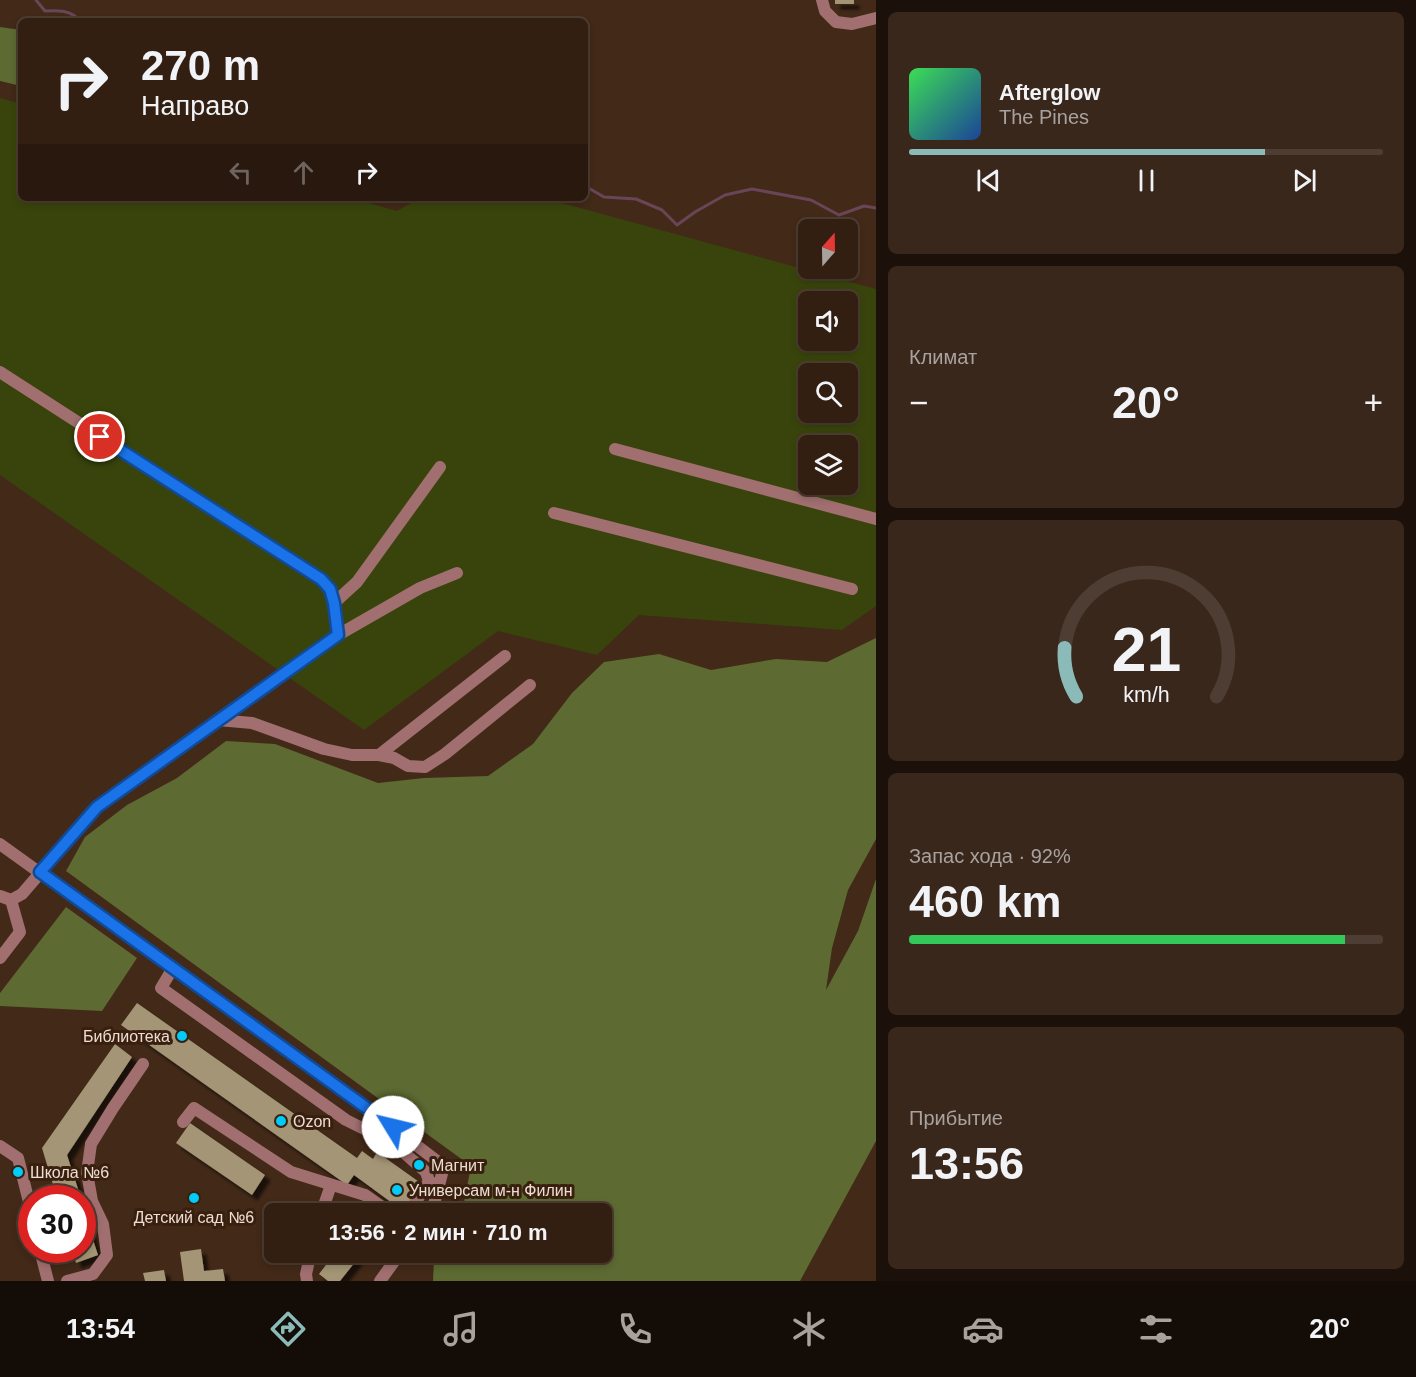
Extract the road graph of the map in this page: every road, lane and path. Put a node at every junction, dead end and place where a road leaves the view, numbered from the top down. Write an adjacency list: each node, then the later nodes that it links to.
1 (822, 0): 2 (street)
2 (876, 18)
3 (0, 372): 10 (street)
4 (615, 449): 7 (street)
5 (440, 467): 10 (street)
6 (554, 513): 9 (street)
7 (876, 519)
8 (457, 573): 11 (street)
9 (852, 589)
10 (334, 603): 11 (street)
11 (338, 635): 14 (street)
12 (505, 656): 15 (street)
13 (530, 685): 15 (street)
14 (218, 720): 15 (street); 17 (street)
15 (378, 755)
16 (0, 844): 17 (street)
17 (40, 872): 18 (street); 20 (street)
18 (5, 898): 19 (street)
19 (0, 958)
20 (172, 968): 22 (street); 24 (street)
21 (143, 1064): 38 (street)
22 (378, 1116): 24 (street); 26 (street)
23 (183, 1122): 28 (street)
24 (370, 1132): 26 (street)
25 (0, 1146): 27 (street)
26 (434, 1184): 31 (street); 32 (street)
27 (25, 1185)
28 (331, 1185): 29 (street); 30 (street)
29 (325, 1203)
30 (376, 1203)
31 (418, 1203)
32 (434, 1203)
33 (43, 1263): 37 (street)
34 (308, 1263): 36 (street)
35 (393, 1263): 39 (street)
36 (304, 1279)
37 (48, 1281)
38 (70, 1281)
39 (380, 1281)

